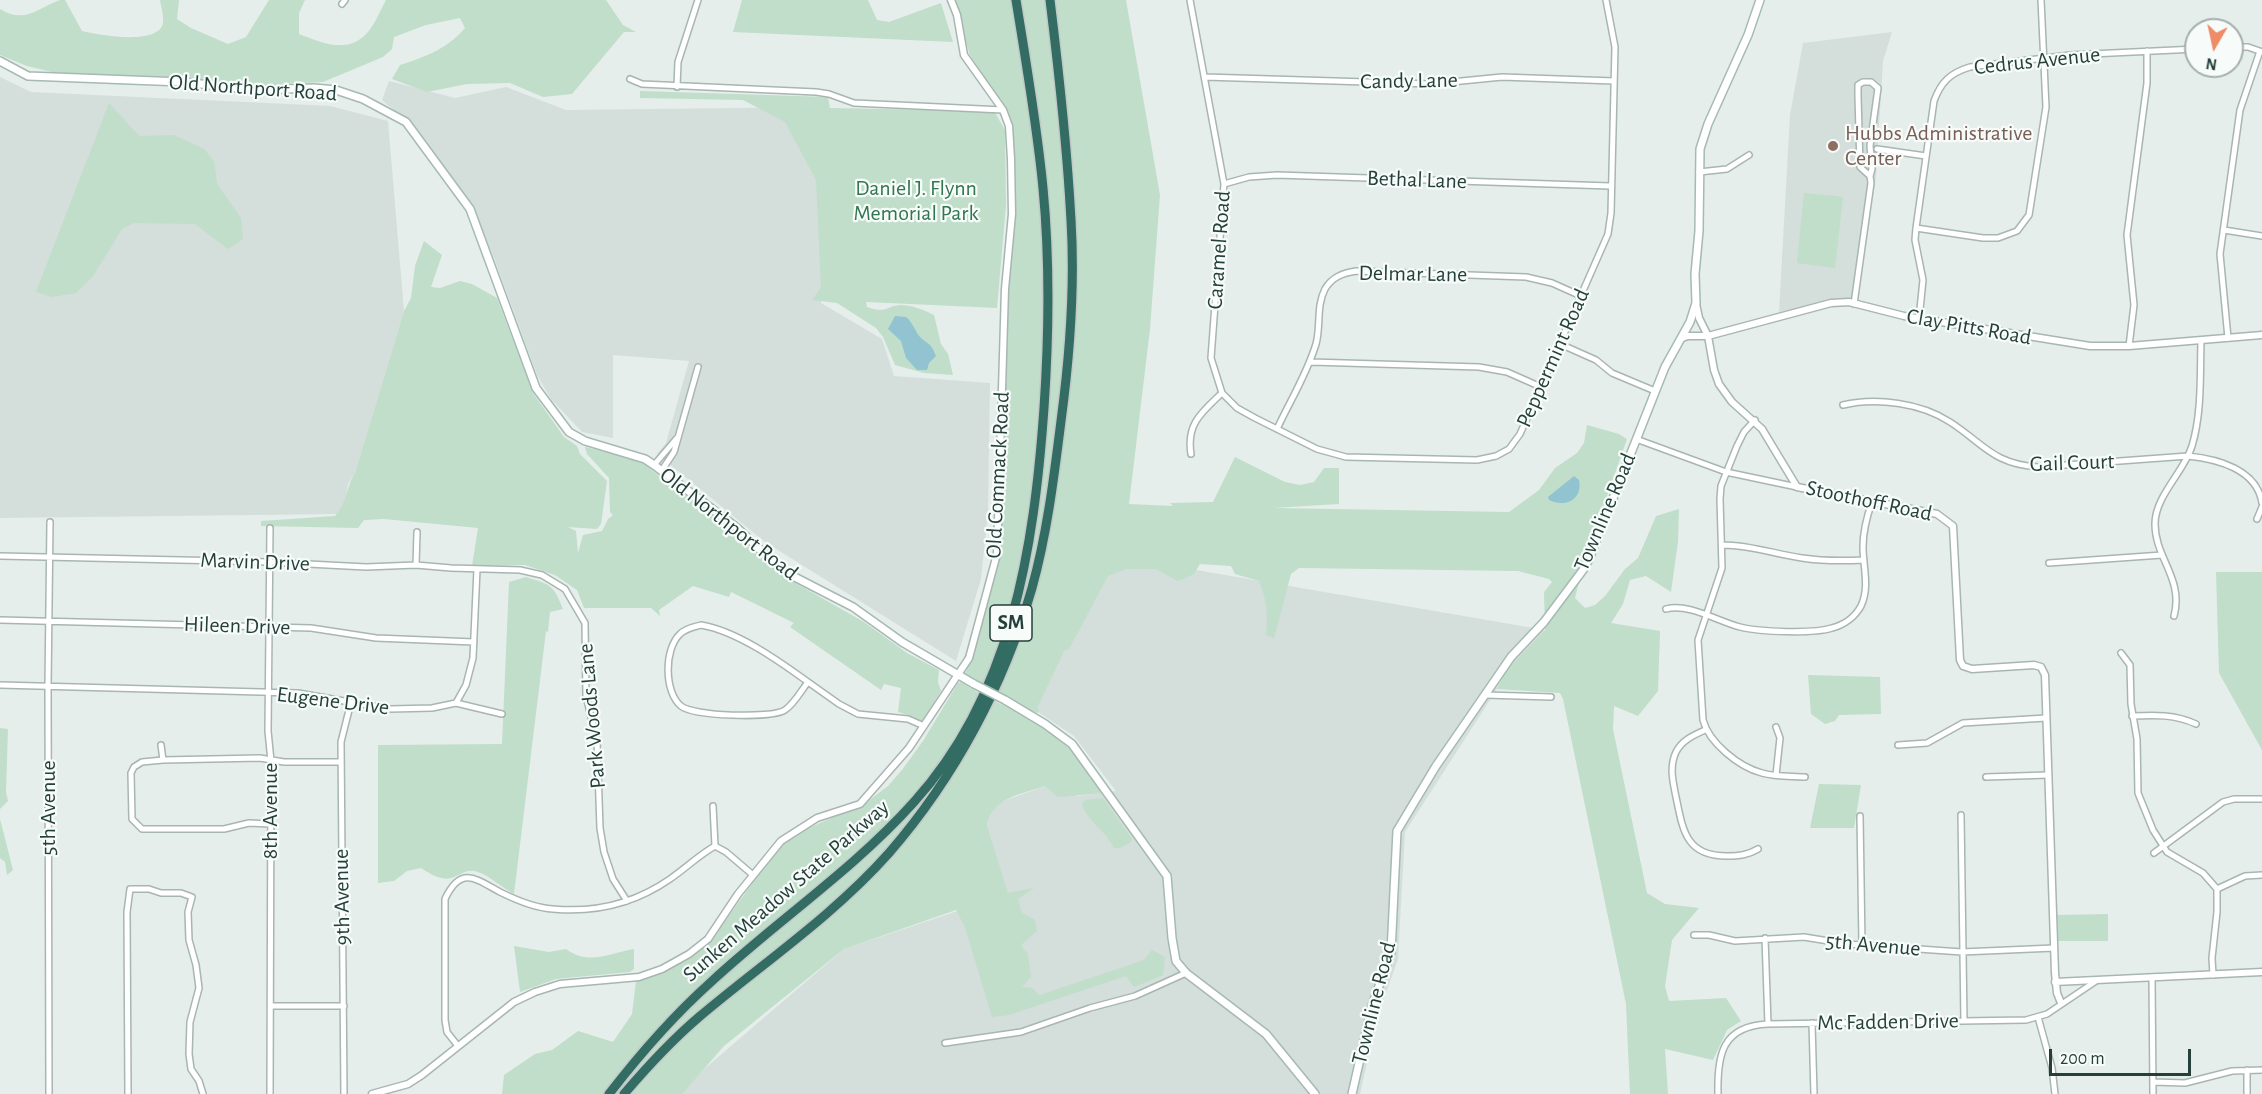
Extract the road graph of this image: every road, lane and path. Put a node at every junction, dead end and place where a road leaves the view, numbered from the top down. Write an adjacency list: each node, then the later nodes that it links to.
1 (698, 0): 18 (street)
2 (951, 0): 19 (street, Old Commack Road)
3 (1016, 0): 151 (highway, Sunken Meadow State Parkway / SM)
4 (1050, 0): 152 (highway, Sunken Meadow State Parkway / SM)
5 (1190, 0): 15 (street, Caramel Road)
6 (1606, 0): 17 (street, Peppermint Road)
7 (1760, 0): 23 (main road, Townline Road)
8 (2041, 0): 13 (street)
9 (2184, 49): 11 (street, Cedrus Avenue)
10 (2244, 49): 12 (street)
11 (2147, 51): 13 (street, Cedrus Avenue); 40 (street)
12 (2261, 51): 28 (street)
13 (2044, 58): 22 (street, Cedrus Avenue); 27 (street)
14 (0, 61): 53 (main road, Old Northport Road)
15 (1205, 77): 17 (street, Candy Lane); 25 (street, Caramel Road)
16 (630, 79): 18 (street)
17 (1614, 81): 26 (street, Peppermint Road)
18 (678, 87): 19 (street)
19 (1003, 110): 81 (street, Old Commack Road)
20 (1877, 149): 22 (street)
21 (1749, 155): 23 (street)
22 (1926, 156): 27 (street, Cedrus Avenue)
23 (1699, 172): 31 (main road, Townline Road)
24 (1870, 176): 24 (street); 32 (street)
25 (1224, 184): 26 (street, Bethal Lane); 45 (street, Caramel Road)
26 (1610, 186): 30 (street, Peppermint Road)
27 (1916, 228): 33 (street, Cedrus Avenue)
28 (2224, 230): 29 (street); 37 (street)
29 (2262, 236)
30 (1581, 296): 39 (street, Peppermint Road); 41 (street, Delmar Lane)
31 (1696, 303): 35 (street, Stoothoff Road); 36 (main road, Townline Road)
32 (1854, 304): 33 (street, Clay Pitts Road); 35 (street, Clay Pitts Road)
33 (1919, 319): 40 (street, Clay Pitts Road)
34 (2262, 335): 37 (street, Clay Pitts Road)
35 (1708, 336): 36 (street, Clay Pitts Road); 47 (street, Stoothoff Road)
36 (1682, 338): 44 (main road, Townline Road)
37 (2228, 338): 38 (street, Clay Pitts Road)
38 (2201, 341): 40 (street, Clay Pitts Road); 52 (street)
39 (1560, 344): 43 (street, Peppermint Road); 44 (street)
40 (2129, 346)
41 (1311, 362): 43 (street); 48 (street, Delmar Lane)
42 (698, 367): 49 (street)
43 (1541, 387): 48 (street, Peppermint Road)
44 (1655, 391): 50 (main road, Townline Road)
45 (1222, 393): 48 (street, Peppermint Road); 51 (street)
46 (1843, 405): 52 (street, Gail Court)
47 (1755, 420): 55 (street); 56 (street, Stoothoff Road)
48 (1276, 429)
49 (680, 434): 53 (street); 54 (street)
50 (1636, 439): 55 (street); 86 (main road, Townline Road)
51 (1191, 454)
52 (2188, 456): 58 (street, Gail Court); 64 (street)
53 (654, 465): 54 (main road, Old Northport Road)
54 (662, 470): 81 (main road, Old Northport Road)
55 (1726, 472): 56 (street); 63 (street)
56 (1797, 487): 57 (street, Stoothoff Road)
57 (1872, 501): 67 (street); 92 (street, Stoothoff Road)
58 (2262, 505): 59 (street, Gail Court)
59 (2257, 519)
60 (50, 522): 66 (street, 5th Avenue)
61 (270, 528): 68 (street, 8th Avenue)
62 (417, 532): 70 (street)
63 (1723, 545): 67 (street); 74 (street)
64 (2162, 555): 69 (street); 75 (street)
65 (0, 556): 66 (street, Marvin Drive)
66 (49, 556): 68 (street, Marvin Drive); 77 (street, 5th Avenue)
67 (1864, 560): 74 (street)
68 (270, 562): 70 (street, Marvin Drive); 78 (street, 8th Avenue)
69 (2049, 563)
70 (416, 565): 71 (street, Marvin Drive)
71 (477, 569): 72 (street, Marvin Drive); 79 (street)
72 (511, 569): 120 (street, Park Woods Lane)
73 (1666, 609): 74 (street)
74 (1706, 616): 96 (street)
75 (2174, 616)
76 (0, 621): 77 (street, Hileen Drive)
77 (48, 621): 78 (street, Hileen Drive); 84 (street, 5th Avenue)
78 (269, 627): 79 (street, Hileen Drive); 85 (street, 8th Avenue)
79 (474, 642): 89 (street)
80 (2121, 653): 91 (street)
81 (959, 675): 94 (street, Old Commack Road); 127 (main road, Old Northport Road, bridge)
82 (808, 682): 82 (street); 94 (street)
83 (0, 685): 84 (street, Eugene Drive)
84 (48, 686): 85 (street, Eugene Drive); 145 (street, 5th Avenue)
85 (268, 692): 88 (street, Eugene Drive); 100 (street, 8th Avenue)
86 (1486, 695): 87 (street); 154 (main road, Townline Road)
87 (1551, 697)
88 (351, 702): 89 (street, Eugene Drive); 101 (street, 9th Avenue)
89 (456, 703): 90 (street)
90 (502, 714)
91 (2132, 716): 93 (street); 112 (street)
92 (2046, 718): 98 (street); 103 (street, Stoothoff Road)
93 (2196, 724)
94 (924, 726): 117 (street, Old Commack Road)
95 (1776, 727): 102 (street)
96 (1706, 730): 102 (street); 114 (street)
97 (161, 745): 99 (street)
98 (1898, 746)
99 (163, 760): 100 (street); 110 (street)
100 (271, 761): 101 (street); 110 (street, 8th Avenue)
101 (341, 762): 134 (street, 9th Avenue)
102 (1776, 775): 104 (street)
103 (2048, 775): 105 (street); 124 (street, Stoothoff Road)
104 (1805, 777)
105 (1986, 777)
106 (2262, 799): 112 (street)
107 (712, 806): 111 (street)
108 (1961, 815): 125 (street)
109 (1860, 816): 123 (street)
110 (270, 824): 133 (street, 8th Avenue)
111 (715, 846): 117 (street); 120 (street)
112 (2162, 847): 115 (street); 119 (street)
113 (1758, 849): 114 (street)
114 (1697, 850): 116 (street)
115 (2154, 853)
116 (1692, 856)
117 (753, 874): 140 (street, Old Commack Road)
118 (2262, 875): 119 (street)
119 (2217, 889): 128 (street)
120 (627, 901): 140 (street)
121 (1694, 935): 122 (street, 5th Avenue)
122 (1765, 938): 123 (street, 5th Avenue); 138 (street)
123 (1862, 945): 125 (street, 5th Avenue)
124 (2054, 948): 125 (street, 5th Avenue); 131 (street, Stoothoff Road)
125 (1962, 952): 136 (street)
126 (2262, 972): 128 (street)
127 (1186, 973): 139 (street); 153 (main road, Old Northport Road)
128 (2213, 975): 129 (street)
129 (2152, 977): 130 (street); 143 (street)
130 (2098, 980): 131 (street); 132 (street, Mc Fadden Drive)
131 (2055, 982): 132 (street, Stoothoff Road)
132 (2061, 1003): 135 (street, Mc Fadden Drive)
133 (271, 1006): 134 (street); 148 (street, 8th Avenue)
134 (344, 1006): 149 (street, 9th Avenue)
135 (2038, 1017): 136 (street, Mc Fadden Drive); 157 (street)
136 (1964, 1021): 137 (street, Mc Fadden Drive)
137 (1812, 1023): 138 (street, Mc Fadden Drive); 156 (street)
138 (1768, 1024): 155 (street, Mc Fadden Drive)
139 (945, 1043)
140 (458, 1046): 144 (street, Old Commack Road)
141 (2247, 1070): 142 (street); 143 (street); 159 (street)
142 (2262, 1070)
143 (2153, 1082): 158 (street)
144 (384, 1093): 150 (street, Old Commack Road)
145 (49, 1094)
146 (128, 1094): 147 (street)
147 (203, 1094)
148 (270, 1094)
149 (344, 1094)
150 (372, 1094)
151 (609, 1094)
152 (624, 1094)
153 (1315, 1094)
154 (1352, 1094)
155 (1718, 1094)
156 (1814, 1094)
157 (2055, 1094)
158 (2153, 1094)
159 (2247, 1094)

